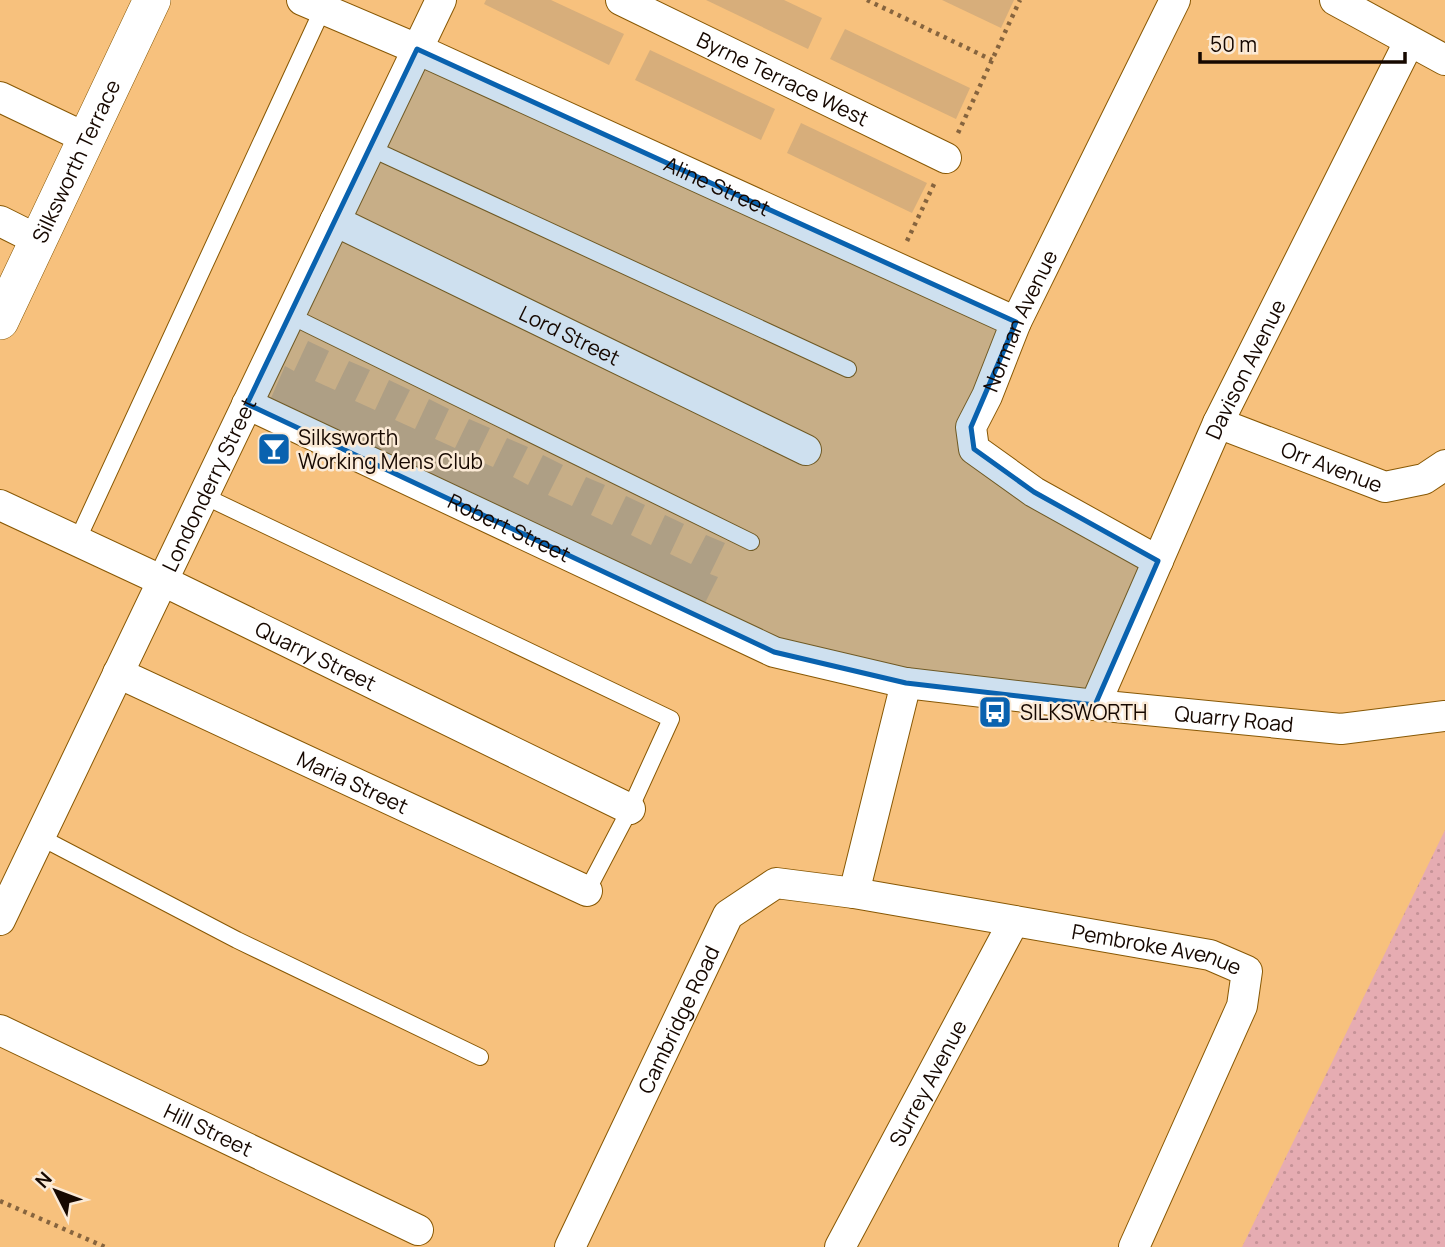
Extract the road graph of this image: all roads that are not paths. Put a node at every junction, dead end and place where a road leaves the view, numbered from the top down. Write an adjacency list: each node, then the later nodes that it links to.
1 (152, 0): 11 (street, Silksworth Terrace)
2 (440, 0): 8 (street, Londonderry Street)
3 (621, 0): 13 (street, Byrne Terrace West)
4 (1175, 0): 19 (street, Norman Avenue)
5 (1335, 0): 7 (street)
6 (317, 3): 8 (street, Aline Street); 27 (lane)
7 (1409, 41): 9 (street); 22 (street, Davison Avenue)
8 (417, 49): 12 (street, Londonderry Street); 19 (street, Aline Street)
9 (1445, 60)
10 (0, 97): 11 (street)
11 (86, 138): 16 (street, Silksworth Terrace)
12 (370, 148): 15 (street, Londonderry Street); 20 (lane)
13 (946, 158)
14 (0, 221): 16 (street)
15 (335, 221): 17 (street, Londonderry Street); 23 (street, Lord Street)
16 (38, 240): 18 (street, Silksworth Terrace)
17 (289, 315): 21 (street, Londonderry Street); 28 (lane)
18 (0, 321)
19 (1016, 322): 29 (street, Norman Avenue)
20 (848, 369)
21 (247, 404): 25 (street, Londonderry Street); 31 (street, Robert Street)
22 (1218, 423): 24 (street, Orr Avenue); 29 (street, Davison Avenue)
23 (806, 450)
24 (1445, 465)
25 (204, 496): 30 (street, Londonderry Street); 36 (lane)
26 (0, 505): 27 (street, Quarry Street)
27 (76, 541): 30 (street, Quarry Street)
28 (751, 542)
29 (1158, 561): 34 (street, Davison Avenue)
30 (163, 580): 32 (street, Londonderry Street); 36 (street, Quarry Street)
31 (774, 652): 33 (street, Quarry Road)
32 (118, 673): 37 (street, Londonderry Street); 38 (street, Maria Street)
33 (906, 683): 34 (street, Quarry Road); 39 (street)
34 (1095, 705): 35 (street, Quarry Road)
35 (1445, 716)
36 (630, 809): 38 (lane)
37 (40, 837): 40 (street, Londonderry Street); 43 (lane)
38 (587, 891)
39 (854, 893): 41 (street, Pembroke Avenue); 45 (street, Cambridge Road)
40 (2, 910)
41 (1014, 921): 46 (street, Surrey Avenue); 47 (street, Pembroke Avenue)
42 (0, 1030): 44 (street, Hill Street)
43 (480, 1057)
44 (418, 1230)
45 (582, 1243)
46 (840, 1247)
47 (1134, 1247)

